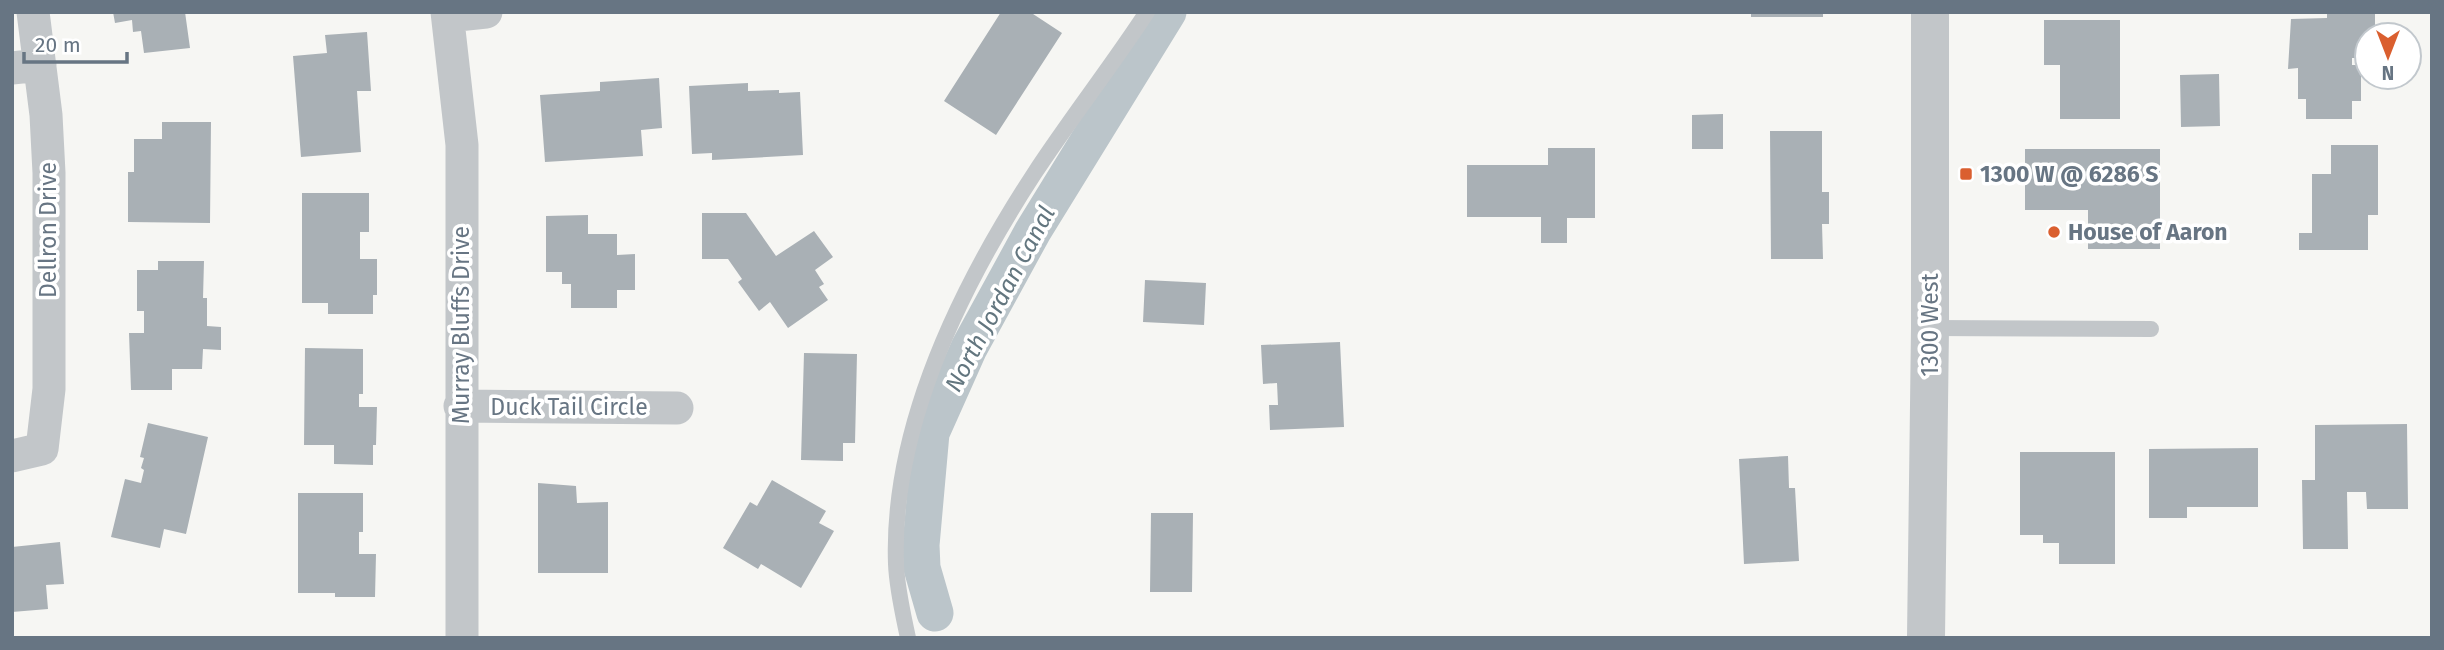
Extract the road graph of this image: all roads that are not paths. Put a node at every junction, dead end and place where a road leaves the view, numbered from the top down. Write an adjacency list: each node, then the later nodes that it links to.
1 (33, 12): 6 (street, Dellron Drive)
2 (486, 12): 5 (street)
3 (1147, 12): 13 (lane)
4 (1930, 12): 7 (street, 1300 West)
5 (447, 14): 9 (street, Murray Bluffs Drive)
6 (26, 66): 11 (street, Dellron Drive)
7 (1930, 328): 8 (lane); 14 (street, 1300 West)
8 (2151, 329)
9 (460, 406): 10 (street, Duck Tail Circle); 12 (street, Murray Bluffs Drive)
10 (677, 408)
11 (27, 453)
12 (462, 638)
13 (908, 638)
14 (1926, 638)

